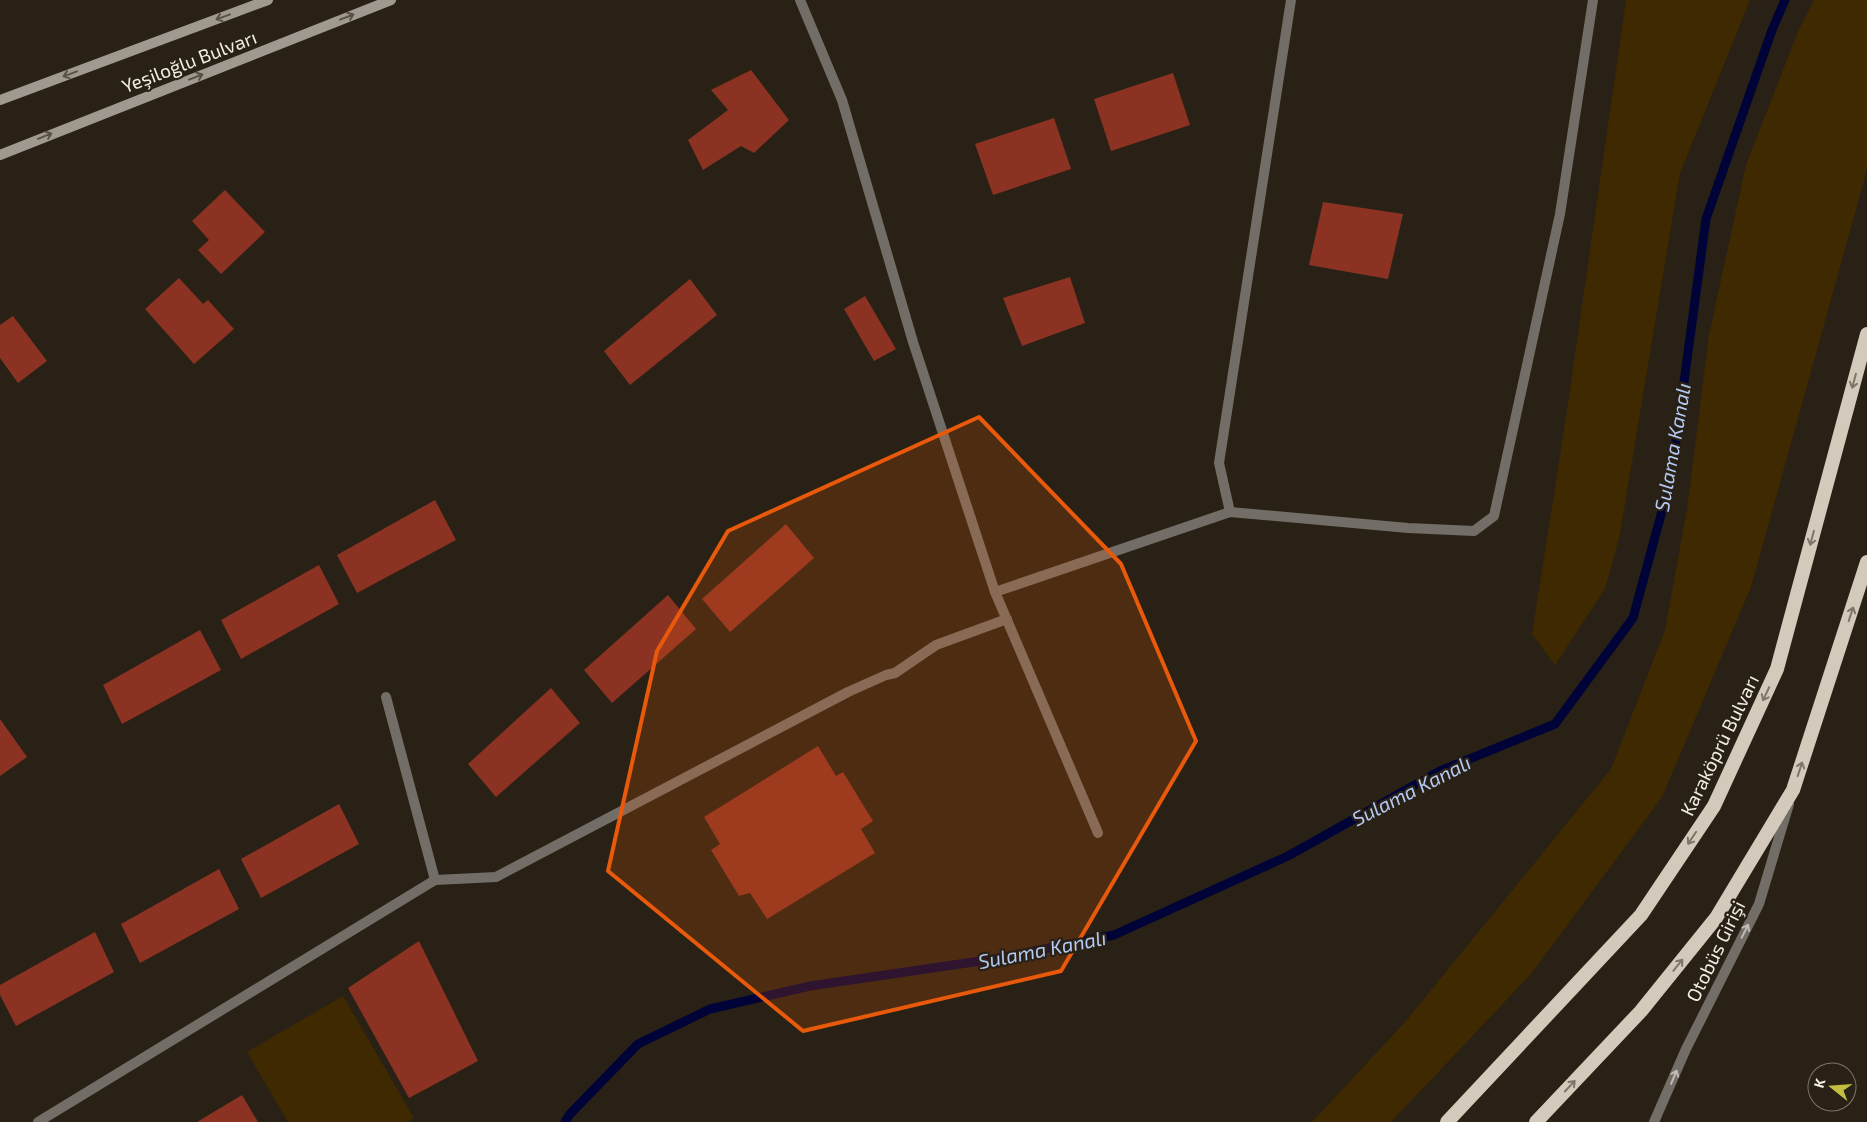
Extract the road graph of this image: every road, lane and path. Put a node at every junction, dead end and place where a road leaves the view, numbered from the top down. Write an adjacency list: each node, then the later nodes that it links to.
1 (268, 0): 6 (main road, Yeşiloğlu Bulvarı, one-way to 6)
2 (391, 0): 7 (main road, Yeşiloğlu Bulvarı, one-way to 2)
3 (800, 0): 11 (street)
4 (1291, 0): 9 (street)
5 (1593, 0): 9 (street)
6 (0, 100)
7 (0, 155)
8 (1867, 334): 18 (highway, Karaköprü Bulvarı, one-way to 18)
9 (1230, 512): 11 (street)
10 (1867, 562): 14 (highway, one-way to 10)
11 (995, 592): 12 (street)
12 (1008, 619): 15 (street); 16 (street)
13 (386, 697): 16 (street)
14 (1793, 790): 19 (highway, one-way to 14); 20 (street, Otobüs Girişi, one-way to 14)
15 (1098, 833)
16 (436, 880): 17 (street)
17 (38, 1122)
18 (1447, 1122)
19 (1536, 1122)
20 (1654, 1122)

